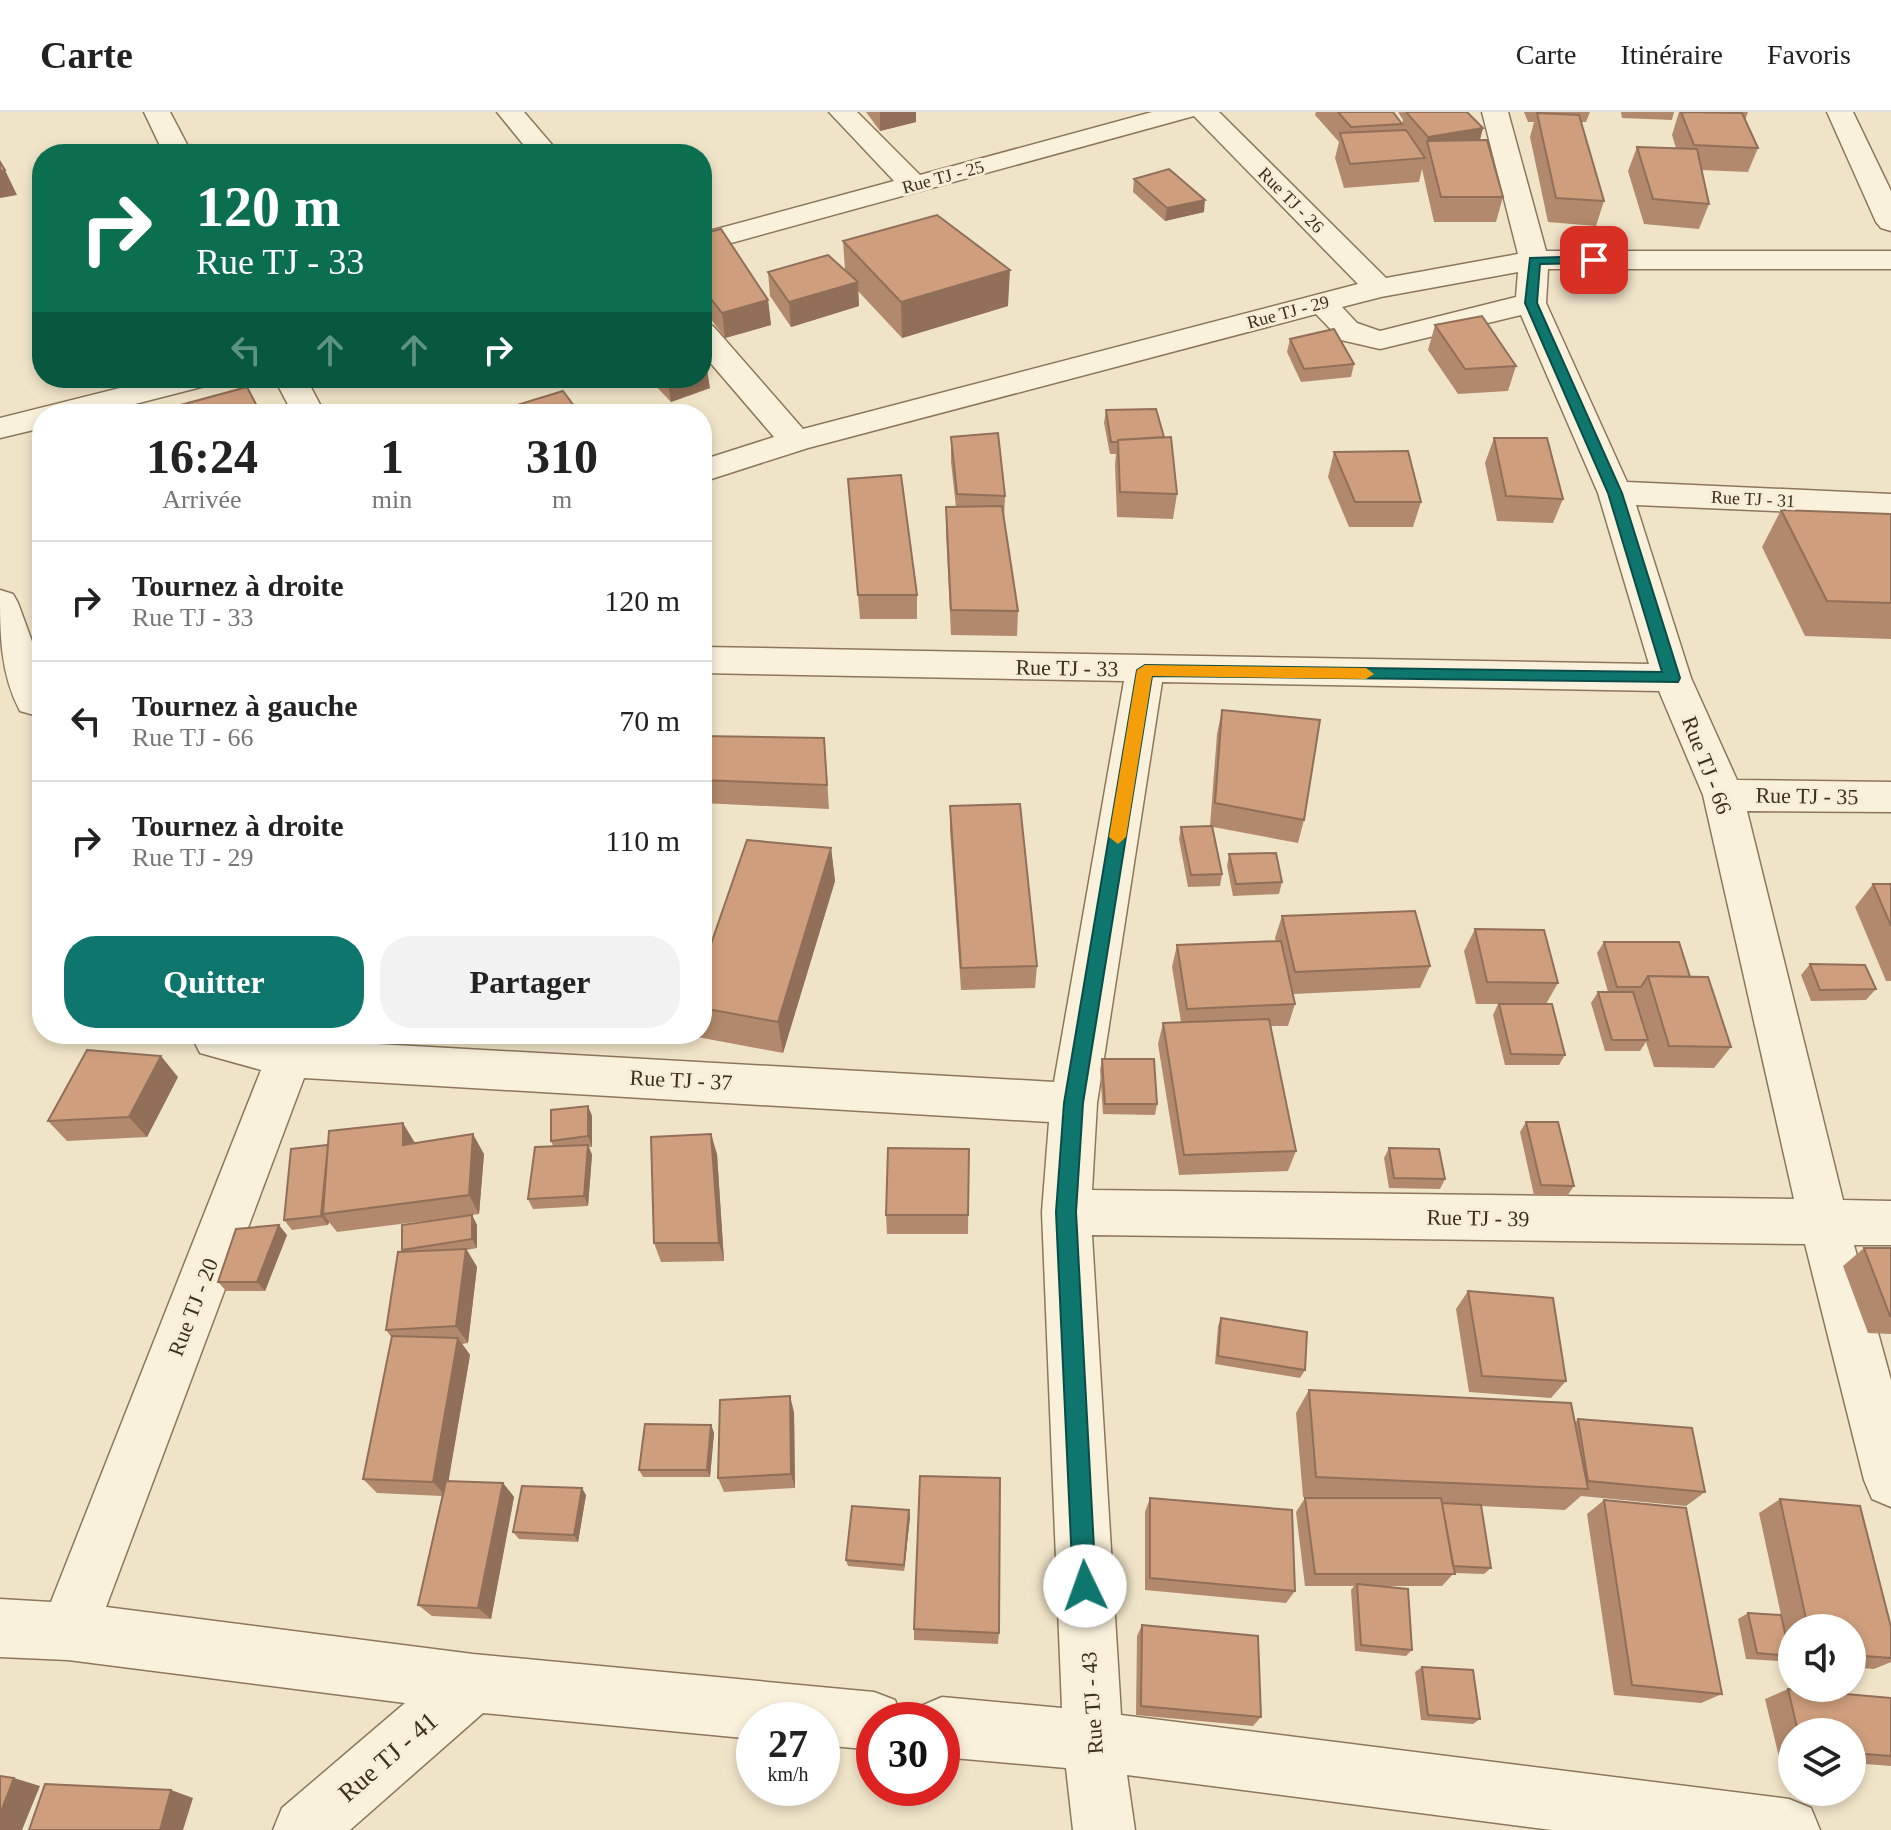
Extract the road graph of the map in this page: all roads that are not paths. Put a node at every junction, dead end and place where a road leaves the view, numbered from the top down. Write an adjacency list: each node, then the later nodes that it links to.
1 (157, 112): 8 (street)
2 (510, 112): 9 (street)
3 (842, 112): 10 (street)
4 (1183, 112): 10 (street, Rue TJ - 25)
5 (1204, 112): 15 (street, Rue TJ - 26)
6 (1495, 112): 13 (street, Rue TJ - 66)
7 (1840, 112): 11 (street)
8 (173, 144)
9 (537, 144)
10 (913, 184): 12 (street, Rue TJ - 25)
11 (1891, 222)
12 (712, 239)
13 (1534, 260): 14 (street, Rue TJ - 29); 15 (street, Rue TJ - 29); 17 (street, Rue TJ - 66)
14 (1891, 260)
15 (1379, 288): 16 (street, Rue TJ - 29)
16 (1323, 303): 17 (street); 23 (street, Rue TJ - 29)
17 (1531, 303): 25 (street, Rue TJ - 66)
18 (712, 344): 23 (street)
19 (159, 388): 20 (street)
20 (96, 404)
21 (32, 420): 22 (street)
22 (0, 428)
23 (796, 441): 24 (street, Rue TJ - 29)
24 (712, 468)
25 (1615, 493): 26 (street, Rue TJ - 31); 30 (street, Rue TJ - 66)
26 (1891, 505)
27 (0, 603): 31 (street)
28 (712, 660): 29 (street, Rue TJ - 33)
29 (1145, 670): 30 (street, Rue TJ - 33); 36 (street, Rue TJ - 43)
30 (1672, 678): 32 (street, Rue TJ - 66)
31 (25, 704)
32 (1723, 795): 33 (street, Rue TJ - 35); 38 (street, Rue TJ - 66)
33 (1891, 797)
34 (235, 1044): 35 (street)
35 (289, 1058): 36 (street, Rue TJ - 37); 42 (street, Rue TJ - 20)
36 (1074, 1103): 37 (street, Rue TJ - 43)
37 (1066, 1212): 38 (street, Rue TJ - 39); 46 (street, Rue TJ - 43)
38 (1824, 1223): 39 (street, Rue TJ - 39); 40 (street, Rue TJ - 66)
39 (1891, 1223)
40 (1891, 1480)
41 (0, 1628): 42 (street)
42 (68, 1631): 43 (street)
43 (473, 1683): 44 (street); 47 (street, Rue TJ - 41)
44 (856, 1719)
45 (960, 1729): 46 (street)
46 (1093, 1741): 48 (street, Rue TJ - 43); 49 (street)
47 (304, 1830)
48 (1104, 1830)
49 (1789, 1830)

